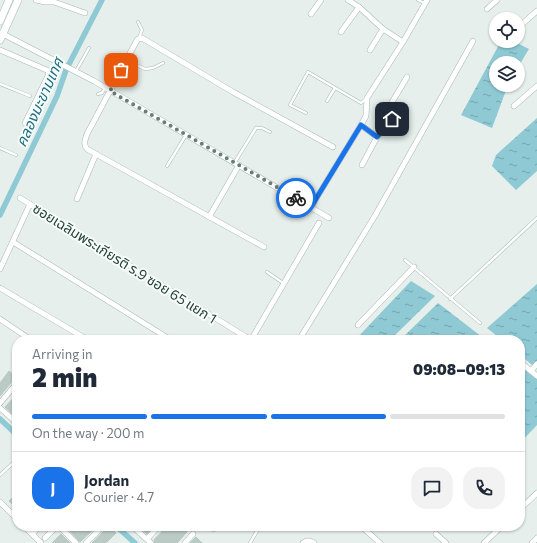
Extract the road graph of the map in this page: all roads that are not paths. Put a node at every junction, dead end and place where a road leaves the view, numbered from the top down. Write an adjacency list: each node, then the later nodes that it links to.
1 (9, 0): 14 (main road)
2 (18, 0): 19 (main road)
3 (36, 0): 12 (street)
4 (321, 0): 13 (street)
5 (348, 0): 9 (street)
6 (418, 0): 8 (lane)
7 (496, 0): 10 (street)
8 (426, 2): 22 (street)
9 (359, 7): 17 (street); 18 (street)
10 (487, 9)
11 (537, 11): 16 (street)
12 (85, 13)
13 (311, 14)
14 (0, 21)
15 (138, 22): 20 (lane)
16 (525, 22)
17 (382, 29): 22 (street); 25 (street)
18 (341, 32)
19 (1, 37): 28 (street)
20 (138, 39): 26 (street); 45 (street)
21 (473, 41): 78 (street)
22 (403, 42): 36 (street)
23 (89, 48): 28 (lane)
24 (0, 50): 40 (street)
25 (370, 50)
26 (126, 60): 27 (lane); 33 (street)
27 (163, 63)
28 (74, 70): 33 (street)
29 (407, 77): 44 (street)
30 (0, 84): 35 (lane)
31 (537, 86): 38 (street)
32 (334, 88): 36 (lane); 37 (lane); 39 (lane)
33 (108, 89): 34 (lane); 43 (street); 47 (street)
34 (98, 94)
35 (30, 96)
36 (367, 98): 41 (street)
37 (327, 101)
38 (514, 106)
39 (306, 113)
40 (26, 123)
41 (361, 125): 44 (street); 56 (street)
42 (270, 132): 49 (lane)
43 (186, 135): 49 (street); 52 (lane)
44 (377, 137): 50 (street)
45 (333, 147)
46 (0, 148): 48 (lane)
47 (96, 154): 54 (street); 57 (street)
48 (16, 155)
49 (234, 162): 51 (street)
50 (362, 164)
51 (240, 165): 56 (street); 57 (street)
52 (167, 166)
53 (20, 198): 55 (street, ซอยเฉลิมพระเกียรติ ร.9 ซอย 65 แยก 1)
54 (77, 199)
55 (30, 204): 61 (street); 76 (street, ซอยเฉลิมพระเกียรติ ร.9 ซอย 65 แยก 1)
56 (311, 207): 58 (street)
57 (209, 217): 62 (street)
58 (329, 218)
59 (537, 218): 69 (lane)
60 (319, 223): 67 (street)
61 (13, 242): 65 (street); 75 (street)
62 (264, 247)
63 (405, 260): 64 (lane)
64 (414, 267): 69 (lane); 72 (street)
65 (0, 269)
66 (267, 272): 67 (lane)
67 (284, 284): 77 (street)
68 (0, 288): 74 (street)
69 (450, 299): 71 (lane)
70 (0, 319): 73 (street)
71 (480, 323)
72 (358, 325)
73 (24, 335)
74 (80, 335)
75 (163, 335)
76 (243, 335)
77 (254, 335)
78 (302, 335)
79 (537, 364): 81 (street)
80 (525, 366): 81 (street)
81 (531, 371): 82 (street)
82 (537, 376)
83 (12, 389): 84 (street)
84 (0, 403)
85 (0, 408): 86 (street)
86 (12, 419)
87 (12, 464): 88 (lane)
88 (0, 476)
89 (537, 493): 91 (street)
90 (0, 502): 92 (street)
91 (525, 504)
92 (12, 514)
93 (30, 531): 103 (street)
94 (35, 531): 103 (street)
95 (54, 531): 106 (street)
96 (65, 531): 110 (street)
97 (98, 531): 111 (street)
98 (138, 531): 108 (street)
99 (156, 531): 108 (street)
100 (257, 531): 113 (lane)
101 (367, 531): 116 (street)
102 (497, 531): 118 (street)
103 (32, 534): 109 (street)
104 (193, 534): 112 (street)
105 (436, 534): 117 (street)
106 (45, 538)
107 (537, 538): 119 (street)
108 (149, 541)
109 (41, 543)
110 (76, 543)
111 (86, 543)
112 (184, 543)
113 (250, 543)
114 (302, 543): 115 (street)
115 (314, 543)
116 (380, 543)
117 (446, 543)
118 (484, 543)
119 (532, 543)

